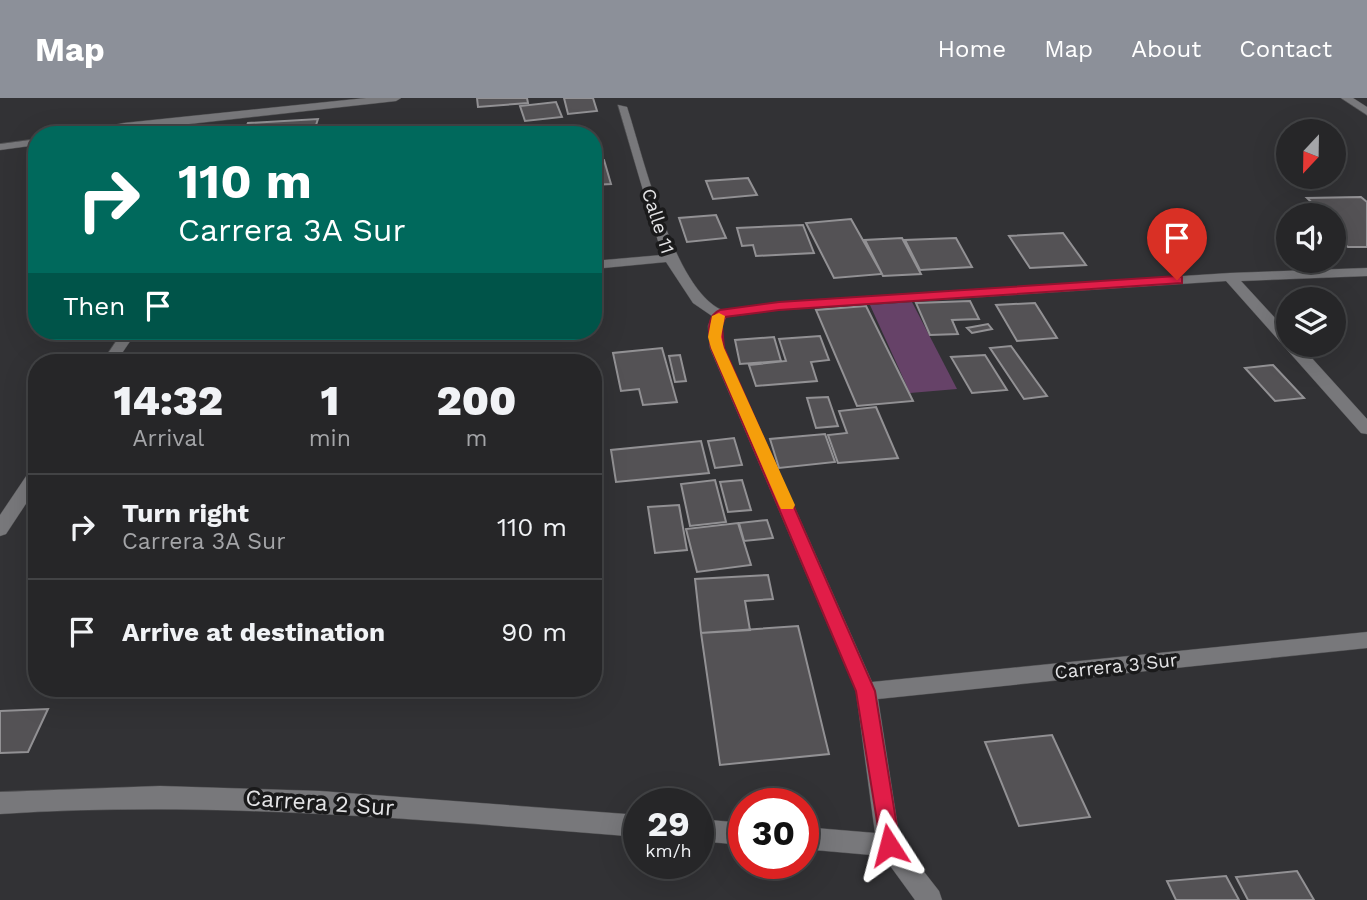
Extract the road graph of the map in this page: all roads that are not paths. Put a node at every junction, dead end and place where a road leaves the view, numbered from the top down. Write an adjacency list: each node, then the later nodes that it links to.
1 (396, 98): 5 (street)
2 (1346, 98): 4 (street)
3 (622, 107): 8 (street, Calle 11)
4 (1367, 112)
5 (119, 126)
6 (28, 143): 7 (street)
7 (0, 147)
8 (670, 258): 9 (street); 12 (street, Calle 11)
9 (602, 264)
10 (1367, 272): 11 (street)
11 (1230, 276): 12 (street); 13 (street)
12 (720, 314): 19 (street)
13 (1276, 328)
14 (1303, 357): 15 (street)
15 (1367, 429)
16 (28, 487): 17 (street)
17 (0, 529)
18 (1367, 640): 19 (street, Carrera 3 Sur)
19 (866, 691): 23 (street)
20 (0, 803): 21 (street, Carrera 2 Sur)
21 (623, 825)
22 (819, 839): 23 (street)
23 (889, 845): 24 (street)
24 (930, 900)

